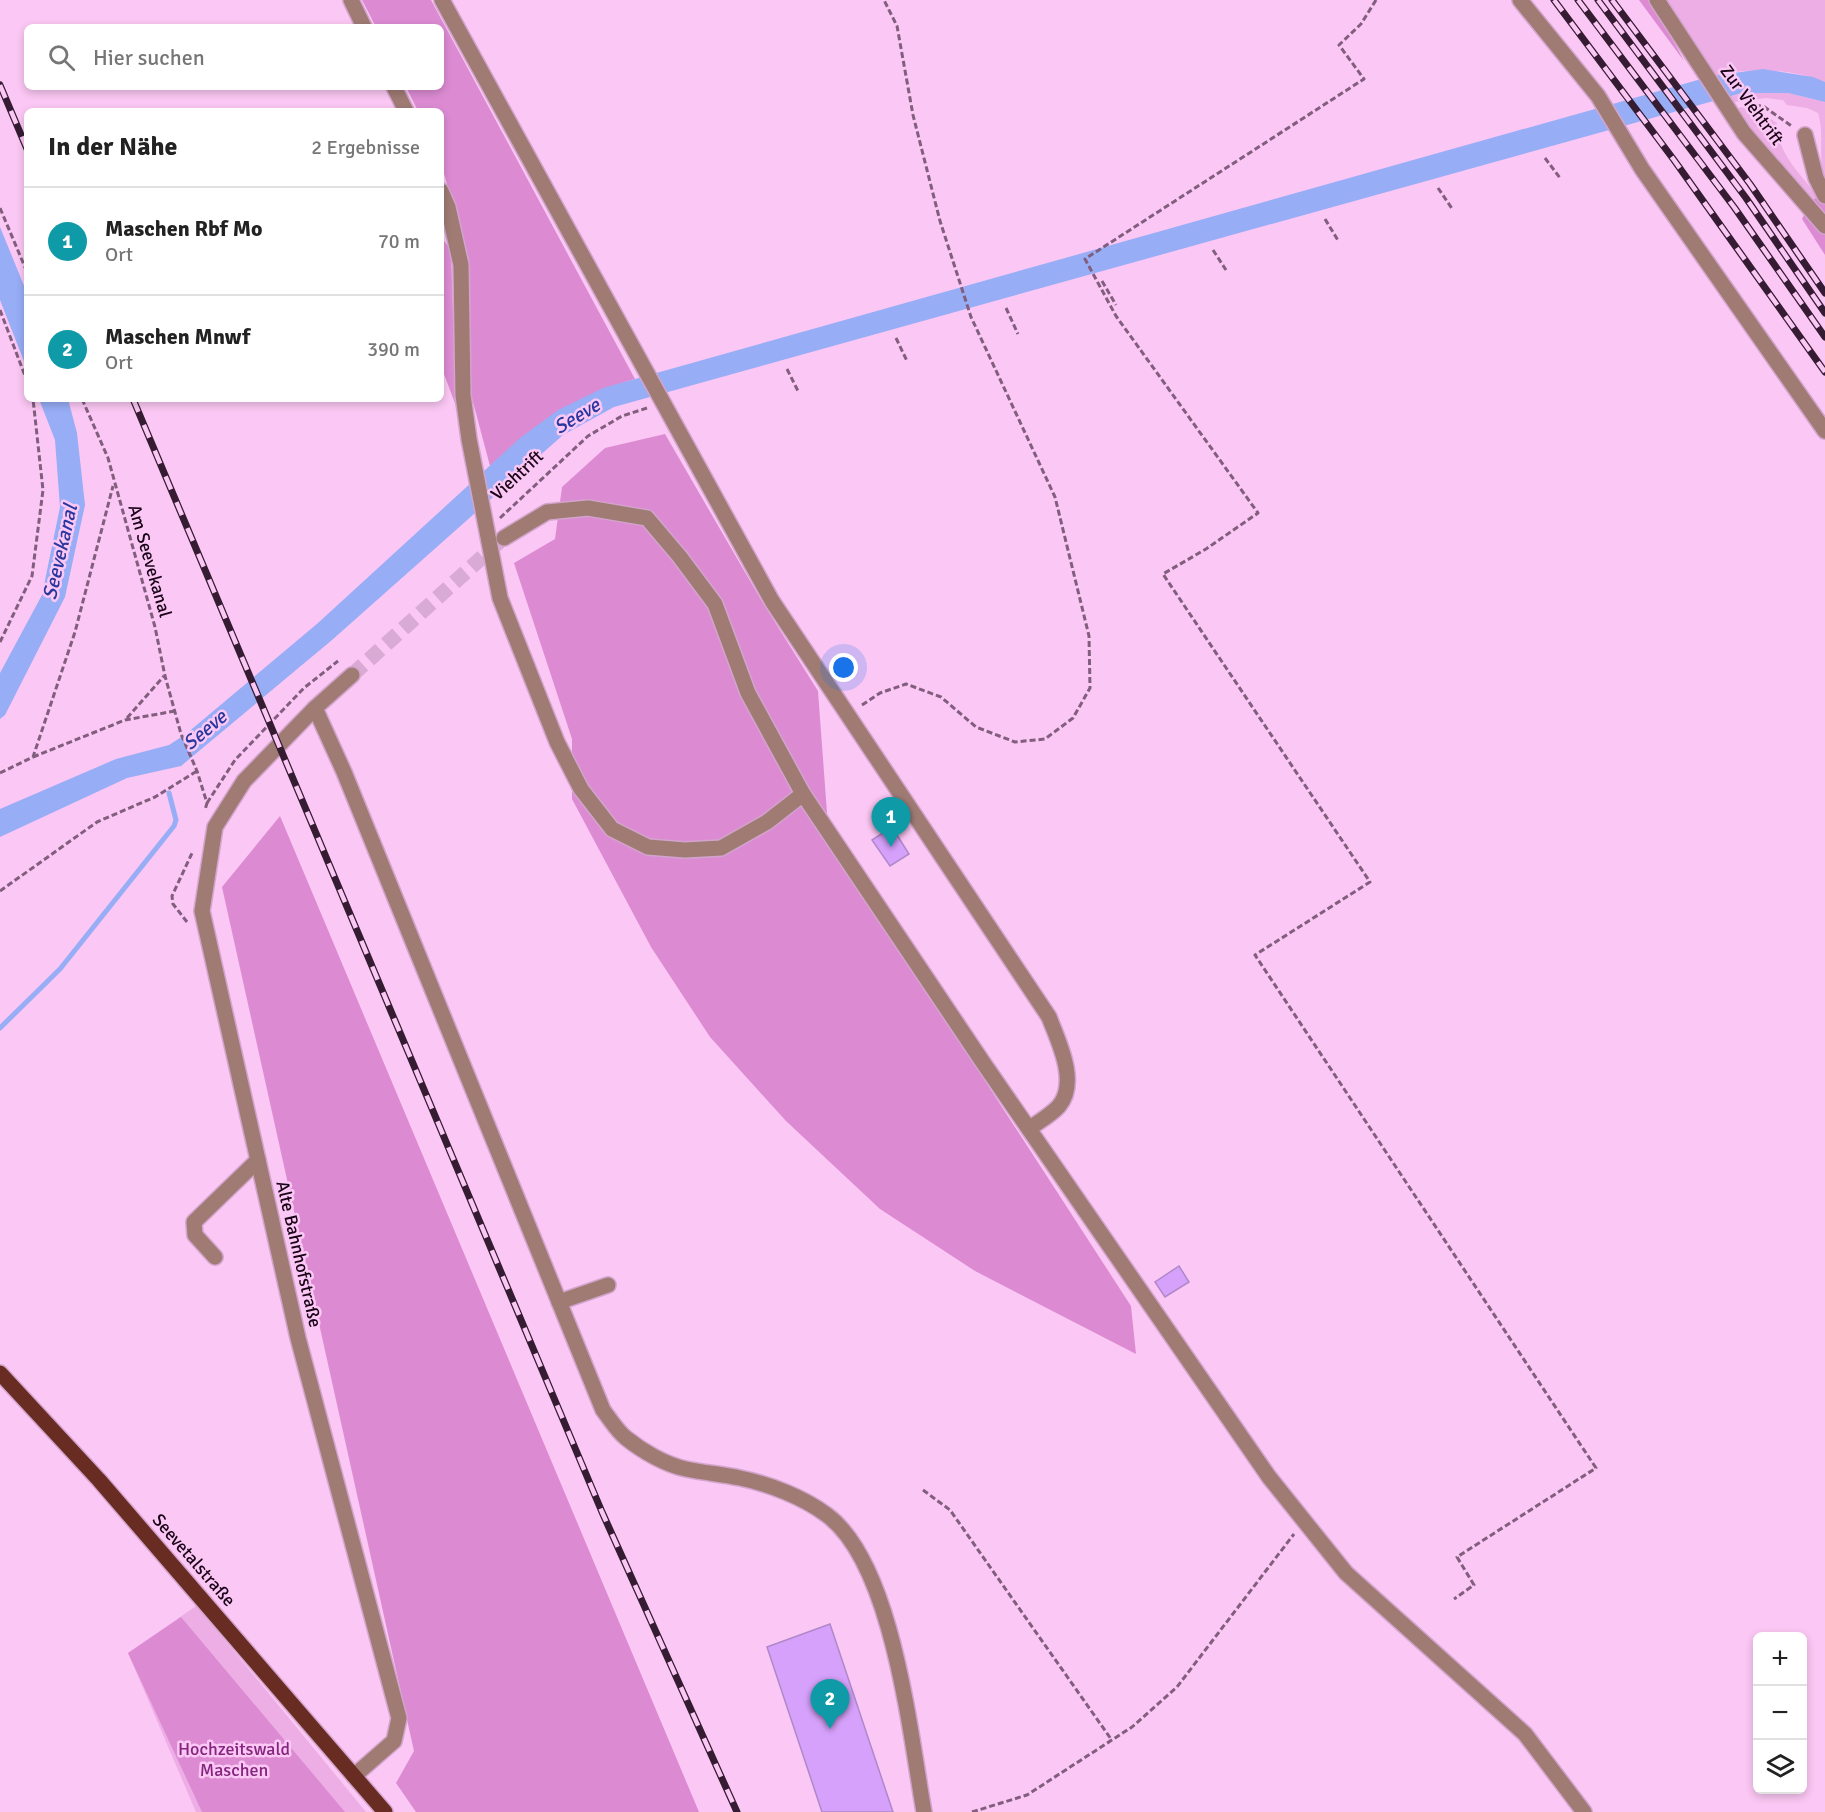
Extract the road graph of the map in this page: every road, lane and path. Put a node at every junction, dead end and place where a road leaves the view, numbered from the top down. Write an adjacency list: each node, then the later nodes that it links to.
1 (351, 0): 7 (street)
2 (442, 0): 48 (street)
3 (884, 0): 48 (path)
4 (1376, 0): 65 (path)
5 (1520, 0): 38 (street)
6 (1657, 0): 20 (street, Zur Viehtrift)
7 (363, 24)
8 (396, 90): 10 (street)
9 (1743, 105): 11 (path)
10 (404, 108)
11 (1804, 135): 15 (street)
12 (1545, 158): 13 (path)
13 (1560, 178)
14 (1438, 188): 18 (path)
15 (1825, 196)
16 (444, 198): 54 (street)
17 (0, 208): 23 (path)
18 (1453, 210)
19 (1324, 219): 21 (path)
20 (1825, 226)
21 (1339, 242)
22 (1213, 250): 24 (path)
23 (24, 265)
24 (1226, 270)
25 (1102, 281): 26 (path)
26 (1116, 305)
27 (1006, 308): 29 (path)
28 (0, 310): 33 (path)
29 (1018, 334)
30 (896, 338): 31 (path)
31 (907, 361)
32 (787, 369): 34 (path)
33 (24, 373)
34 (799, 393)
35 (33, 402): 42 (path)
36 (83, 402): 39 (path, Am Seevekanal)
37 (654, 406): 40 (path, Viehtrift)
38 (1825, 431)
39 (113, 484): 45 (path, Am Seevekanal); 50 (path)
40 (498, 519)
41 (504, 538): 54 (street)
42 (0, 642)
43 (338, 661): 55 (path)
44 (352, 675): 46 (street, Alte Bahnhofstraße)
45 (165, 676): 47 (path, Am Seevekanal); 49 (path)
46 (315, 708): 58 (street, Alte Bahnhofstraße); 61 (street)
47 (175, 711): 49 (path); 51 (path, Am Seevekanal)
48 (848, 716): 57 (street)
49 (125, 720): 50 (path)
50 (33, 757): 53 (path)
51 (193, 757)
52 (197, 771): 56 (path)
53 (0, 774)
54 (803, 794): 57 (street)
55 (207, 803)
56 (0, 891)
57 (1029, 1129): 64 (street)
58 (258, 1160): 59 (street); 67 (street, Alte Bahnhofstraße)
59 (215, 1257)
60 (608, 1285): 61 (street)
61 (559, 1302): 69 (street)
62 (0, 1373): 67 (main road, Seevetalstraße)
63 (923, 1490): 66 (path)
64 (1303, 1522): 66 (path); 71 (street)
65 (1454, 1599)
66 (1111, 1739): 70 (path)
67 (354, 1776): 68 (main road)
68 (385, 1812)
69 (924, 1812)
70 (972, 1812)
71 (1584, 1812)

